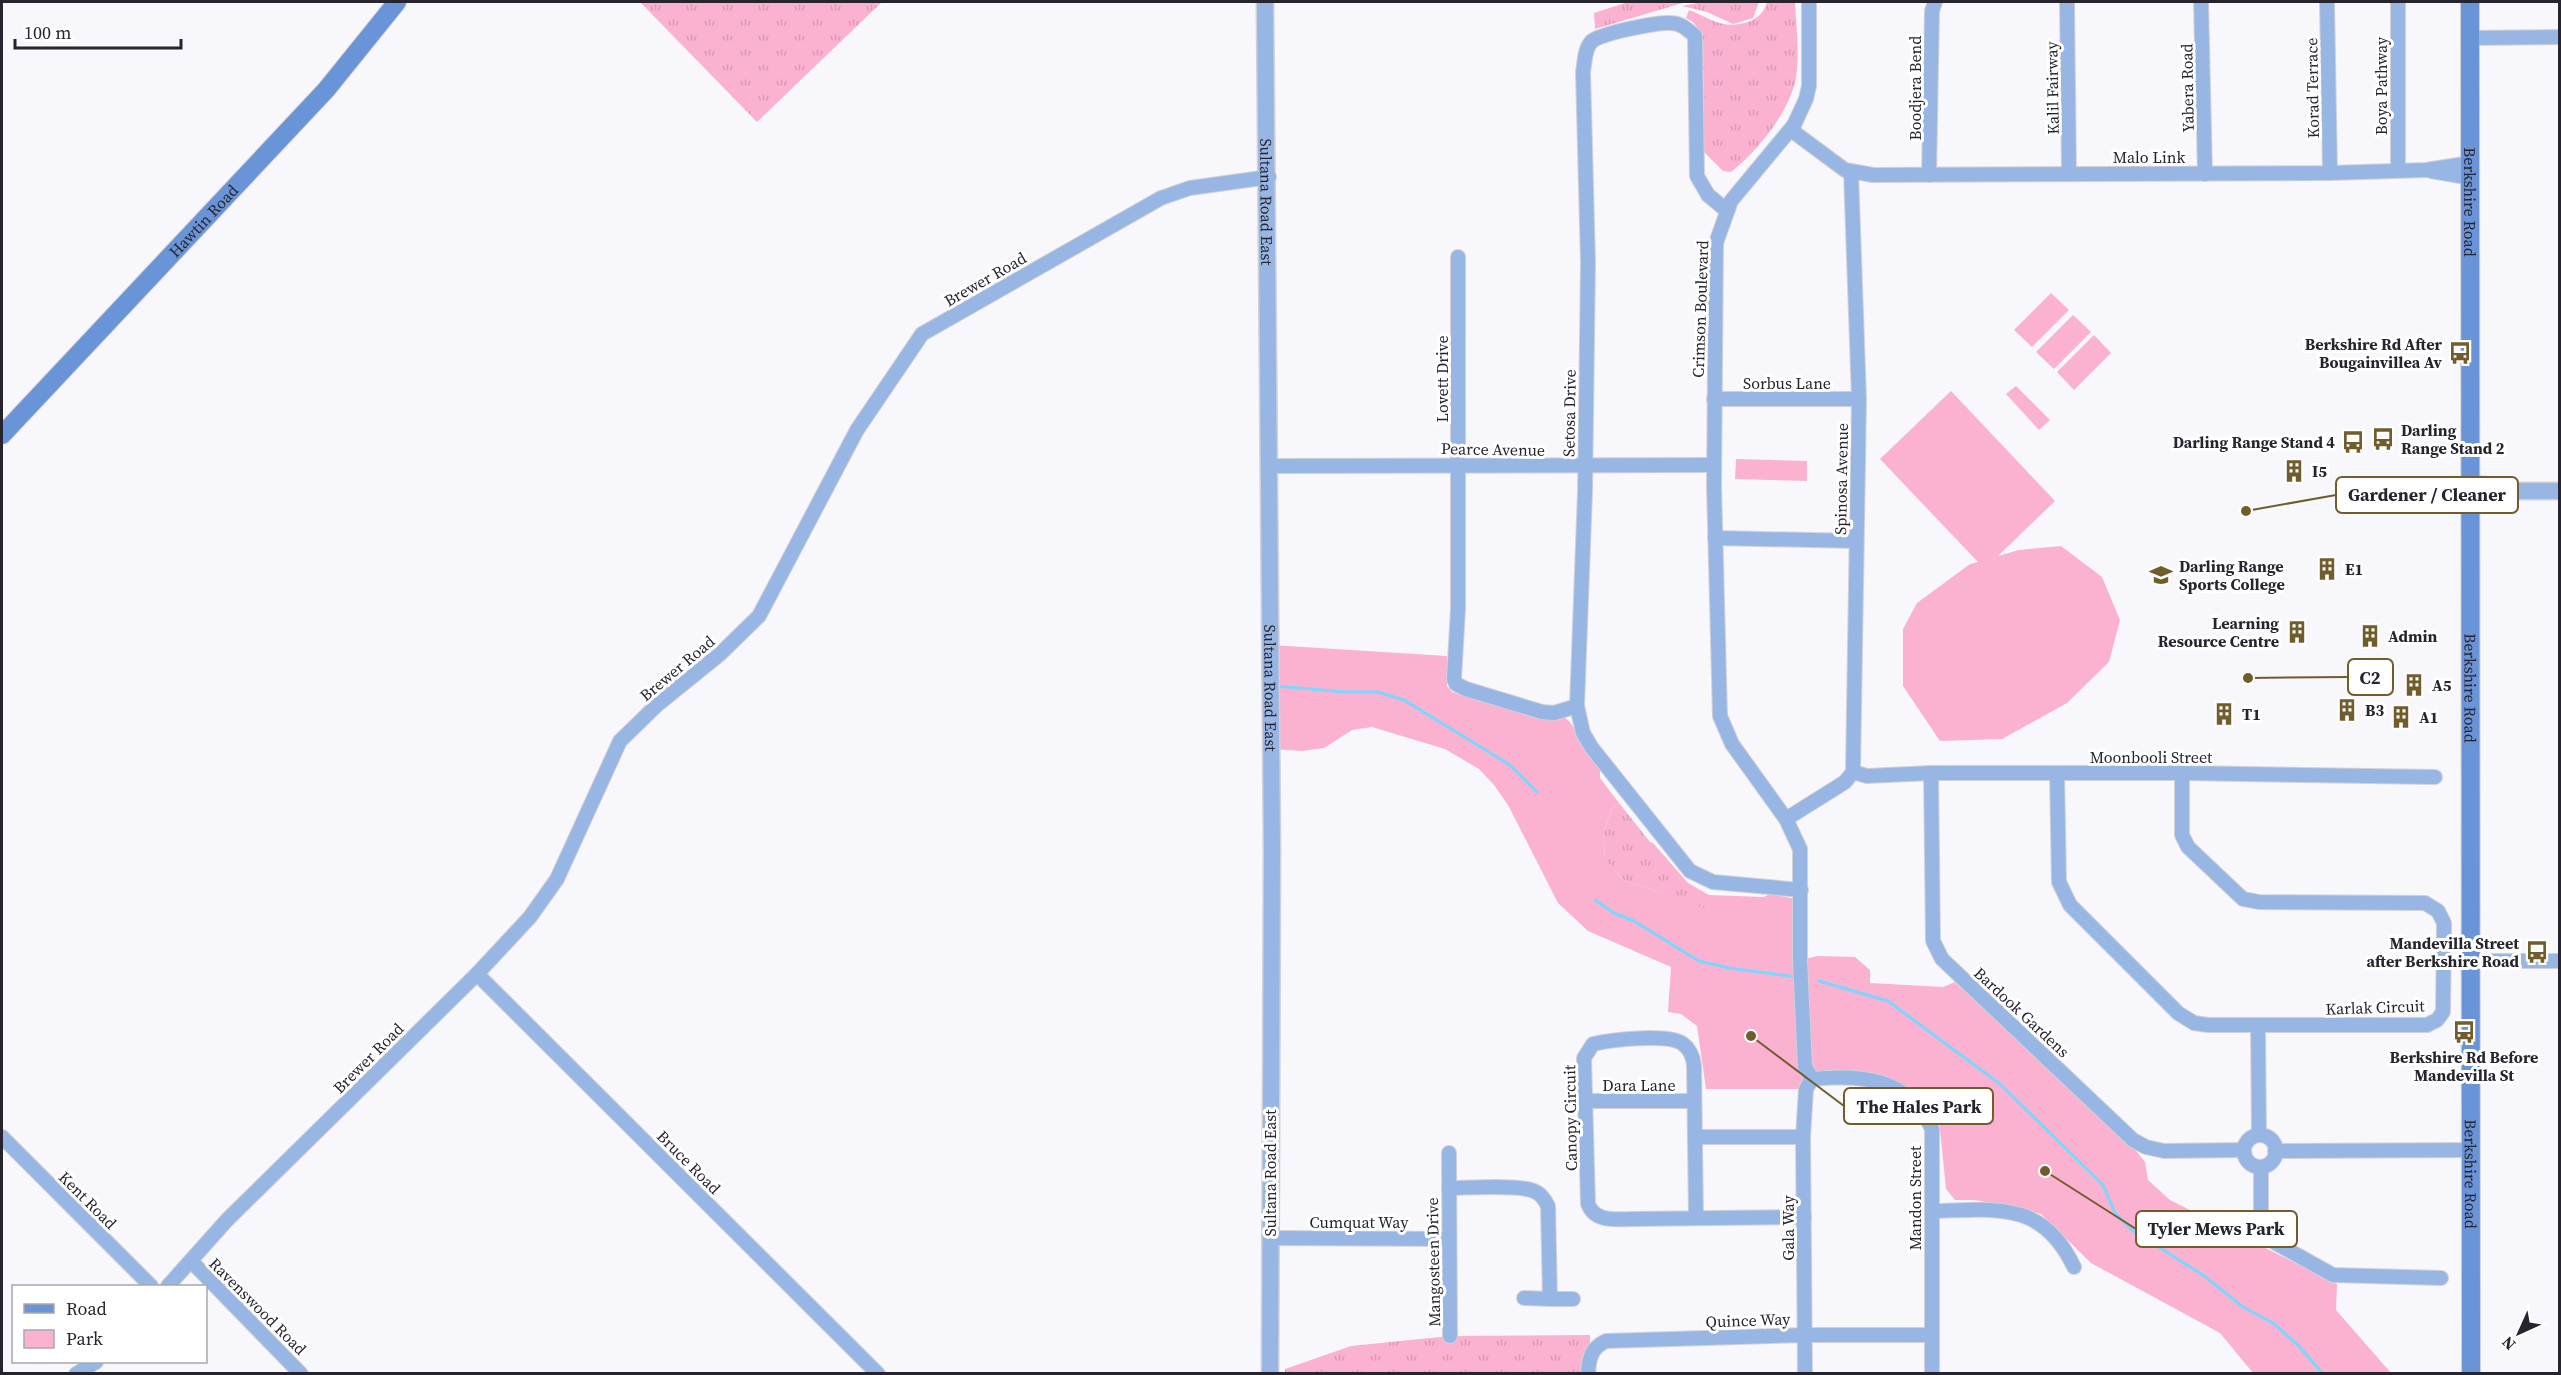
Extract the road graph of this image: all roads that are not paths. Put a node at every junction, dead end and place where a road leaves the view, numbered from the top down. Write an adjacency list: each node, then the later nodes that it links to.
1 (397, 2): 25 (main road, Hawtin Road)
2 (1265, 2): 20 (street, Sultana Road East)
3 (1809, 2): 12 (street, Crimson Boulevard)
4 (1935, 2): 19 (street, Boodjera Bend)
5 (2067, 2): 17 (street, Kalil Fairway)
6 (2201, 2): 18 (street, Yabera Road)
7 (2327, 2): 16 (street, Korad Terrace)
8 (2398, 2): 13 (street, Boya Pathway)
9 (2470, 2): 11 (main road, Berkshire Road)
10 (2559, 37): 11 (street)
11 (2470, 38): 14 (main road, Berkshire Road)
12 (1793, 127): 15 (street); 21 (street, Crimson Boulevard)
13 (2398, 170): 14 (street, Malo Link); 16 (street, Malo Link)
14 (2472, 170): 30 (main road, Berkshire Road)
15 (1851, 172): 19 (street, Malo Link); 24 (street, Spinosa Avenue)
16 (2330, 173): 18 (street, Malo Link)
17 (2069, 174): 18 (street, Malo Link); 19 (street, Malo Link)
18 (2205, 174)
19 (1929, 175)
20 (1269, 177): 28 (street, Sultana Road East); 44 (street, Brewer Road)
21 (1729, 206): 23 (street, Crimson Boulevard); 29 (street, Setosa Drive)
22 (1458, 257): 26 (street, Lovett Drive)
23 (1714, 399): 24 (street, Sorbus Lane); 27 (street, Crimson Boulevard)
24 (1859, 399): 33 (street, Spinosa Avenue)
25 (2, 435)
26 (1459, 464): 28 (street, Pearce Avenue); 29 (street, Pearce Avenue); 34 (street, Lovett Drive)
27 (1714, 465): 29 (street, Pearce Avenue); 32 (street, Crimson Boulevard)
28 (1271, 466): 62 (street, Sultana Road East)
29 (1584, 466): 34 (street, Setosa Drive)
30 (2472, 490): 31 (street); 42 (main road, Berkshire Road)
31 (2559, 491)
32 (1715, 538): 33 (street); 40 (street, Crimson Boulevard)
33 (1856, 541): 38 (street, Spinosa Avenue)
34 (1577, 706): 41 (street, Setosa Drive)
35 (1931, 773): 36 (street, Moonbooli Street); 38 (street, Moonbooli Street); 53 (street, Bardook Gardens)
36 (2057, 773): 37 (street, Moonbooli Street); 45 (street, Karlak Circuit)
37 (2182, 773): 39 (street, Moonbooli Street); 45 (street, Karlak Circuit)
38 (1860, 774): 40 (street)
39 (2435, 777)
40 (1786, 819): 41 (street)
41 (1801, 890): 46 (street)
42 (2471, 961): 43 (street); 54 (main road, Berkshire Road)
43 (2559, 961)
44 (477, 974): 64 (street, Brewer Road); 78 (street, Bruce Road)
45 (2258, 1026): 49 (street)
46 (1810, 1081): 52 (street, Gala Way); 59 (street, Mandon Street)
47 (1584, 1101): 48 (street, Dara Lane); 48 (street, Canopy Circuit); 60 (street, Canopy Circuit)
48 (1694, 1101): 51 (street, Canopy Circuit)
49 (2259, 1135): 53 (street); 55 (street)
50 (2, 1137): 67 (street, Kent Road)
51 (1695, 1137): 52 (street); 60 (street, Canopy Circuit)
52 (1803, 1137): 61 (street, Gala Way)
53 (2244, 1150): 57 (street)
54 (2472, 1150): 55 (street); 83 (main road, Berkshire Road)
55 (2275, 1151): 57 (street)
56 (1449, 1153): 58 (street, Mangosteen Drive)
57 (2261, 1167): 66 (street)
58 (1449, 1188): 63 (street, Mangosteen Drive); 70 (street, Mangosteen Drive)
59 (1932, 1211): 65 (street); 73 (street, Mandon Street)
60 (1696, 1217): 61 (street, Canopy Circuit)
61 (1804, 1217): 72 (street, Gala Way)
62 (1270, 1238): 63 (street, Cumquat Way); 79 (street, Sultana Road East)
63 (1448, 1239): 74 (street, Mangosteen Drive)
64 (191, 1261): 68 (street, Brewer Road); 77 (street, Ravenswood Road)
65 (2074, 1267)
66 (2441, 1278)
67 (149, 1285)
68 (170, 1285)
69 (1524, 1299): 70 (street)
70 (1550, 1299): 71 (street)
71 (1573, 1299)
72 (1806, 1335): 73 (street, Quince Way); 80 (street, Quince Way); 81 (street, Gala Way)
73 (1932, 1335): 82 (street, Mandon Street)
74 (1450, 1336)
75 (94, 1363): 76 (street)
76 (76, 1374)
77 (301, 1374)
78 (878, 1374)
79 (1270, 1374)
80 (1588, 1374)
81 (1805, 1374)
82 (1932, 1374)
83 (2472, 1374)

